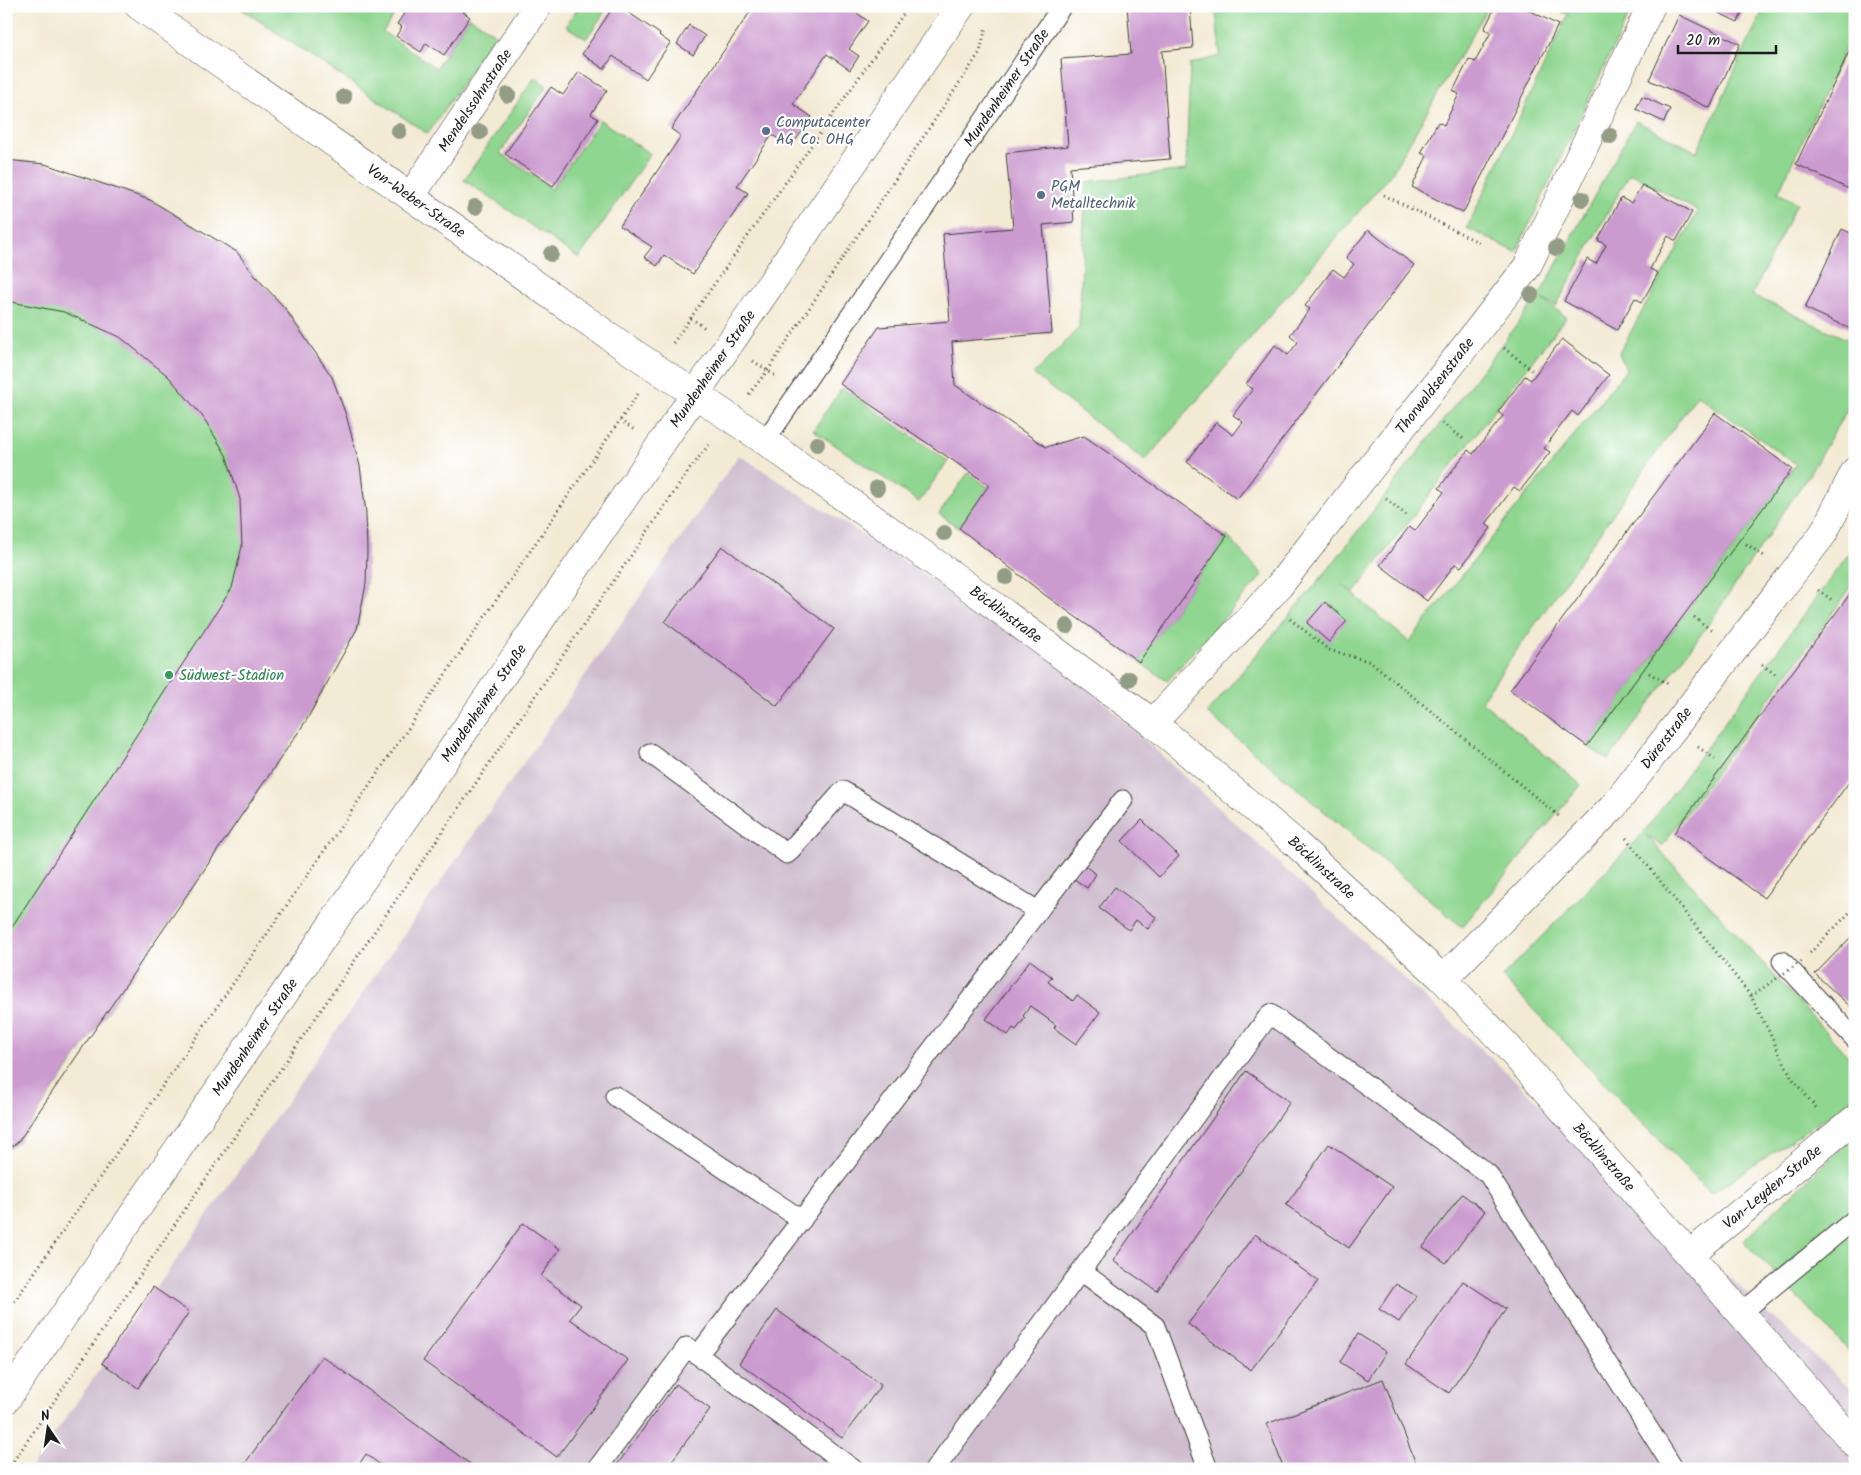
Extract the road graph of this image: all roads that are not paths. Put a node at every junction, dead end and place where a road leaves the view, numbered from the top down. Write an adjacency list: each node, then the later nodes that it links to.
1 (538, 6): 6 (street, Mendelssohnstraße)
2 (961, 6): 7 (street, Mundenheimer Straße)
3 (1062, 6): 8 (lane, Mundenheimer Straße)
4 (1651, 6): 10 (street, Thorwaldsenstraße)
5 (141, 7): 6 (street, Von-Weber-Straße)
6 (411, 196): 7 (street, Von-Weber-Straße)
7 (696, 393): 8 (street, Böcklinstraße); 25 (street, Mundenheimer Straße)
8 (765, 441): 10 (street, Böcklinstraße)
9 (1855, 470): 15 (street, Dürerstraße)
10 (1152, 722): 15 (street, Böcklinstraße)
11 (650, 753): 13 (lane)
12 (1123, 800): 13 (lane)
13 (1038, 911): 20 (lane)
14 (1782, 961): 16 (lane)
15 (1444, 980): 21 (street, Böcklinstraße)
16 (1855, 1038)
17 (615, 1096): 20 (lane)
18 (1846, 1126): 21 (street, Van-Leyden-Straße)
19 (1855, 1219): 23 (lane)
20 (802, 1220): 24 (lane)
21 (1690, 1254): 23 (street, Böcklinstraße)
22 (1081, 1271): 29 (lane); 30 (lane); 31 (lane)
23 (1741, 1313): 26 (street, Böcklinstraße)
24 (698, 1355): 27 (lane); 28 (lane)
25 (6, 1400)
26 (1855, 1444)
27 (596, 1469)
28 (853, 1469)
29 (935, 1469)
30 (1208, 1469)
31 (1674, 1469)

